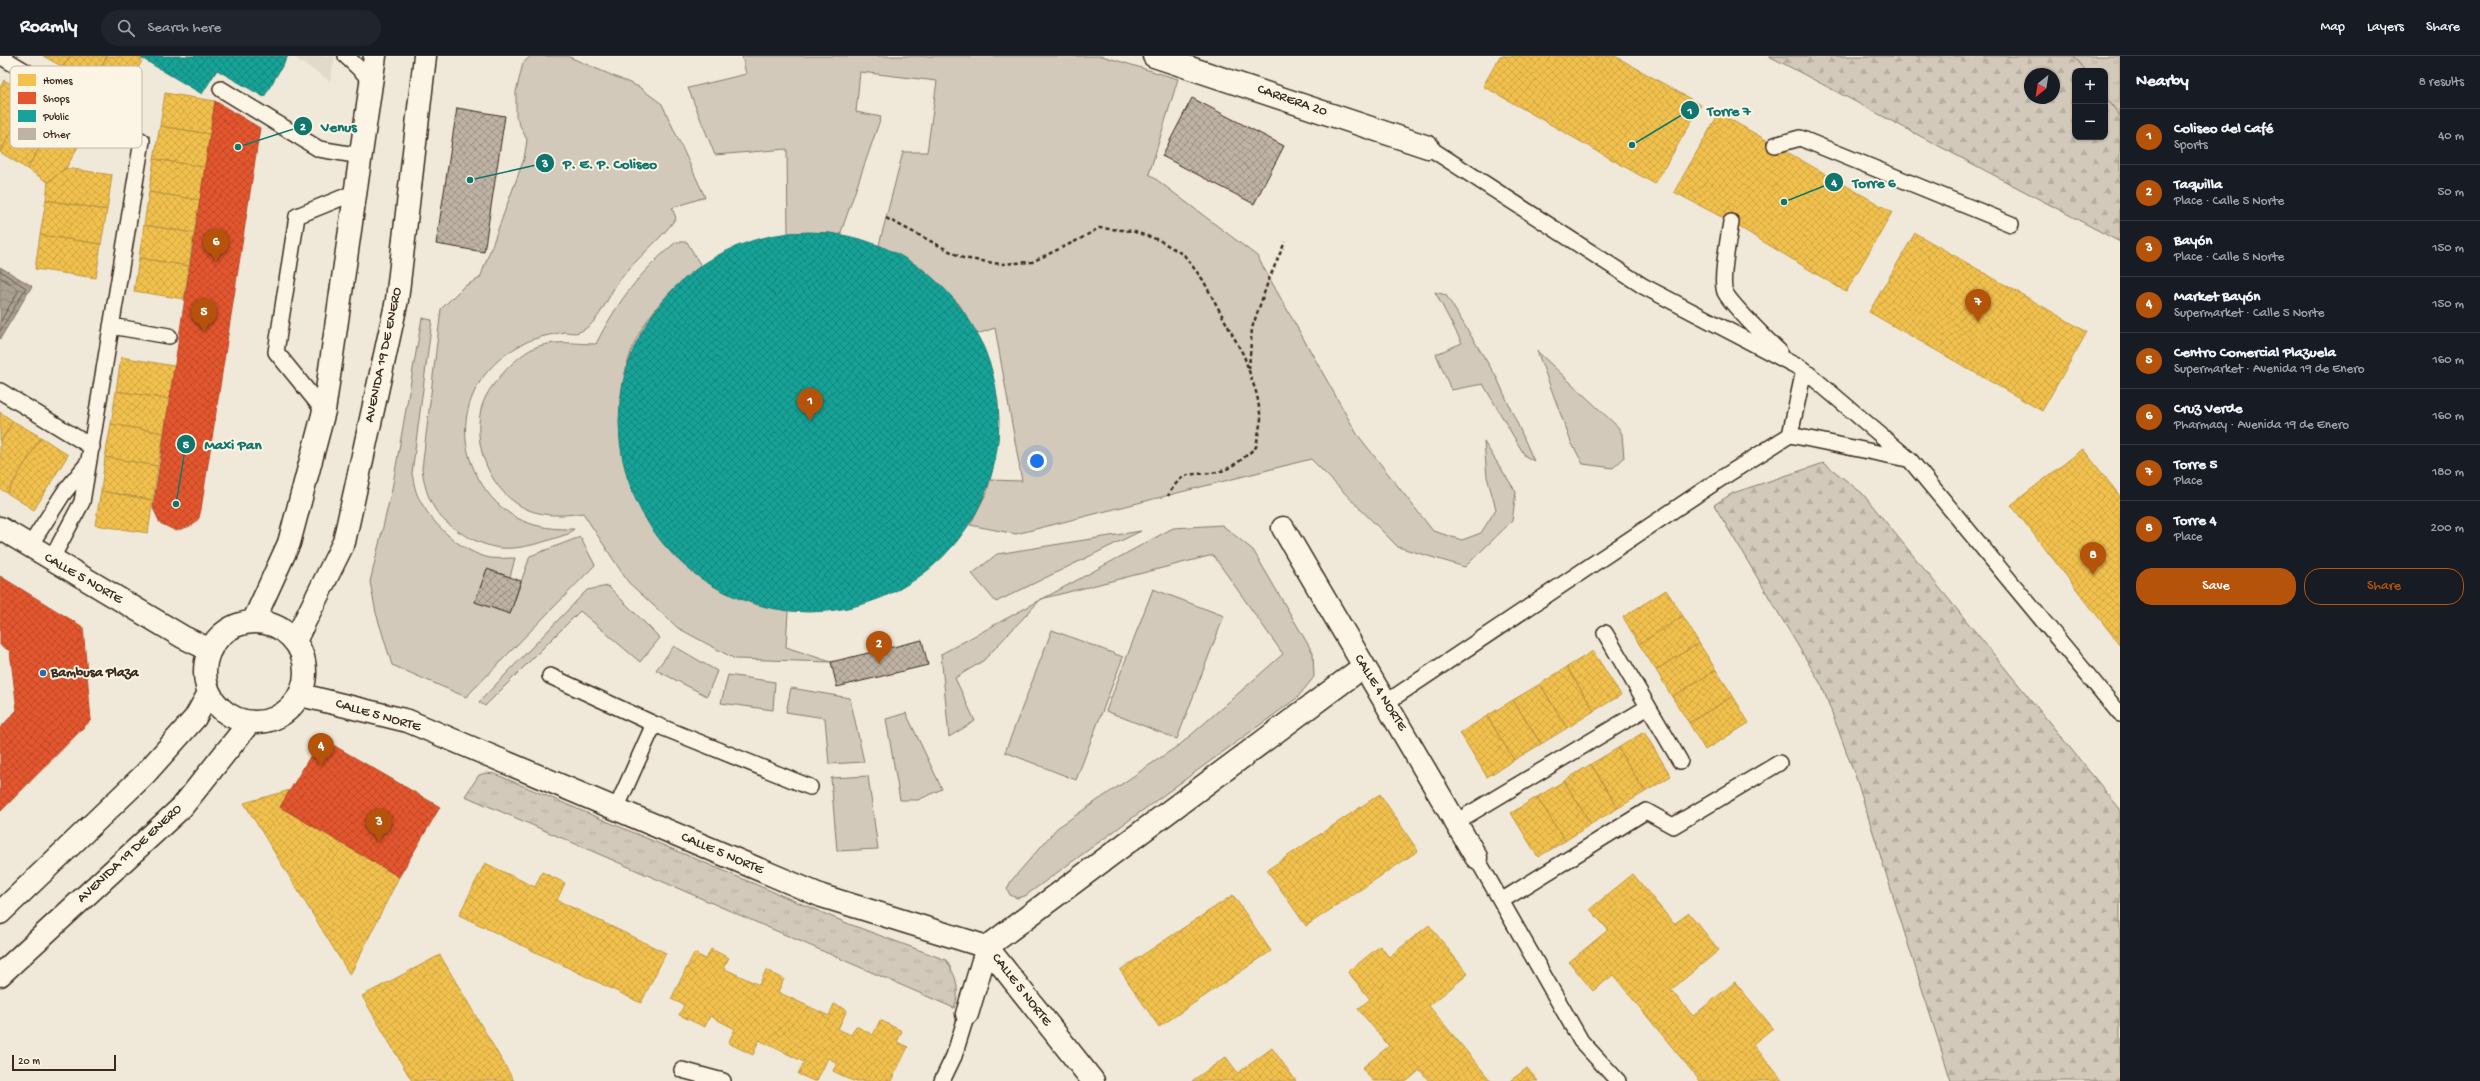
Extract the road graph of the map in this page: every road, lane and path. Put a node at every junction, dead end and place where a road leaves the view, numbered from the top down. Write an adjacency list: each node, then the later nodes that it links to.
1 (0, 56): 6 (lane)
2 (346, 56): 7 (lane)
3 (375, 56): 7 (street)
4 (425, 56): 34 (street, AVENIDA 19 DE ENERO)
5 (1154, 56): 10 (street, CARRERA 20)
6 (17, 66)
7 (372, 81): 12 (street)
8 (221, 89): 12 (lane)
9 (1775, 145): 16 (lane)
10 (1428, 147): 20 (lane)
11 (141, 148): 18 (lane)
12 (361, 156): 13 (street)
13 (356, 192): 23 (street); 23 (lane)
14 (886, 218): 21 (path)
15 (1731, 222): 20 (lane)
16 (2011, 224)
17 (1286, 242): 21 (path)
18 (111, 326): 19 (lane); 25 (lane)
19 (169, 336)
20 (1804, 370): 24 (lane); 26 (lane)
21 (1249, 372): 27 (path)
22 (0, 392): 25 (lane)
23 (324, 411): 32 (street)
24 (1790, 435): 26 (lane); 40 (lane)
25 (90, 454): 30 (lane); 31 (lane)
26 (1910, 460): 42 (lane)
27 (1168, 496)
28 (0, 528): 30 (street, CALLE 5 NORTE)
29 (1283, 528): 36 (street, CALLE 4 NORTE)
30 (29, 547): 31 (street, CALLE 5 NORTE)
31 (51, 560): 35 (street, CALLE 5 NORTE)
32 (253, 622): 34 (street); 35 (street)
33 (1605, 633): 41 (lane)
34 (295, 641): 39 (street)
35 (210, 650): 38 (street)
36 (1363, 667): 40 (street, CALLE 4 NORTE); 53 (street)
37 (550, 676): 44 (lane)
38 (209, 693): 43 (street); 52 (street)
39 (301, 695): 43 (street); 48 (street, CALLE 5 NORTE)
40 (1387, 702): 49 (street, CALLE 4 NORTE)
41 (1648, 707): 45 (lane); 49 (lane)
42 (2120, 714)
43 (249, 722): 54 (street, AVENIDA 19 DE ENERO)
44 (654, 724): 47 (lane); 48 (lane)
45 (1680, 761)
46 (1779, 763): 51 (lane)
47 (810, 787)
48 (616, 809): 53 (street, CALLE 5 NORTE)
49 (1456, 822): 50 (street, CALLE 4 NORTE)
50 (1476, 858): 51 (lane)
51 (1501, 902): 60 (lane)
52 (0, 913)
53 (987, 947): 55 (street); 59 (street, CALLE 5 NORTE)
54 (0, 975)
55 (968, 1014): 58 (lane)
56 (682, 1070): 57 (lane)
57 (723, 1081)
58 (942, 1081)
59 (1093, 1081)
60 (1618, 1081)

